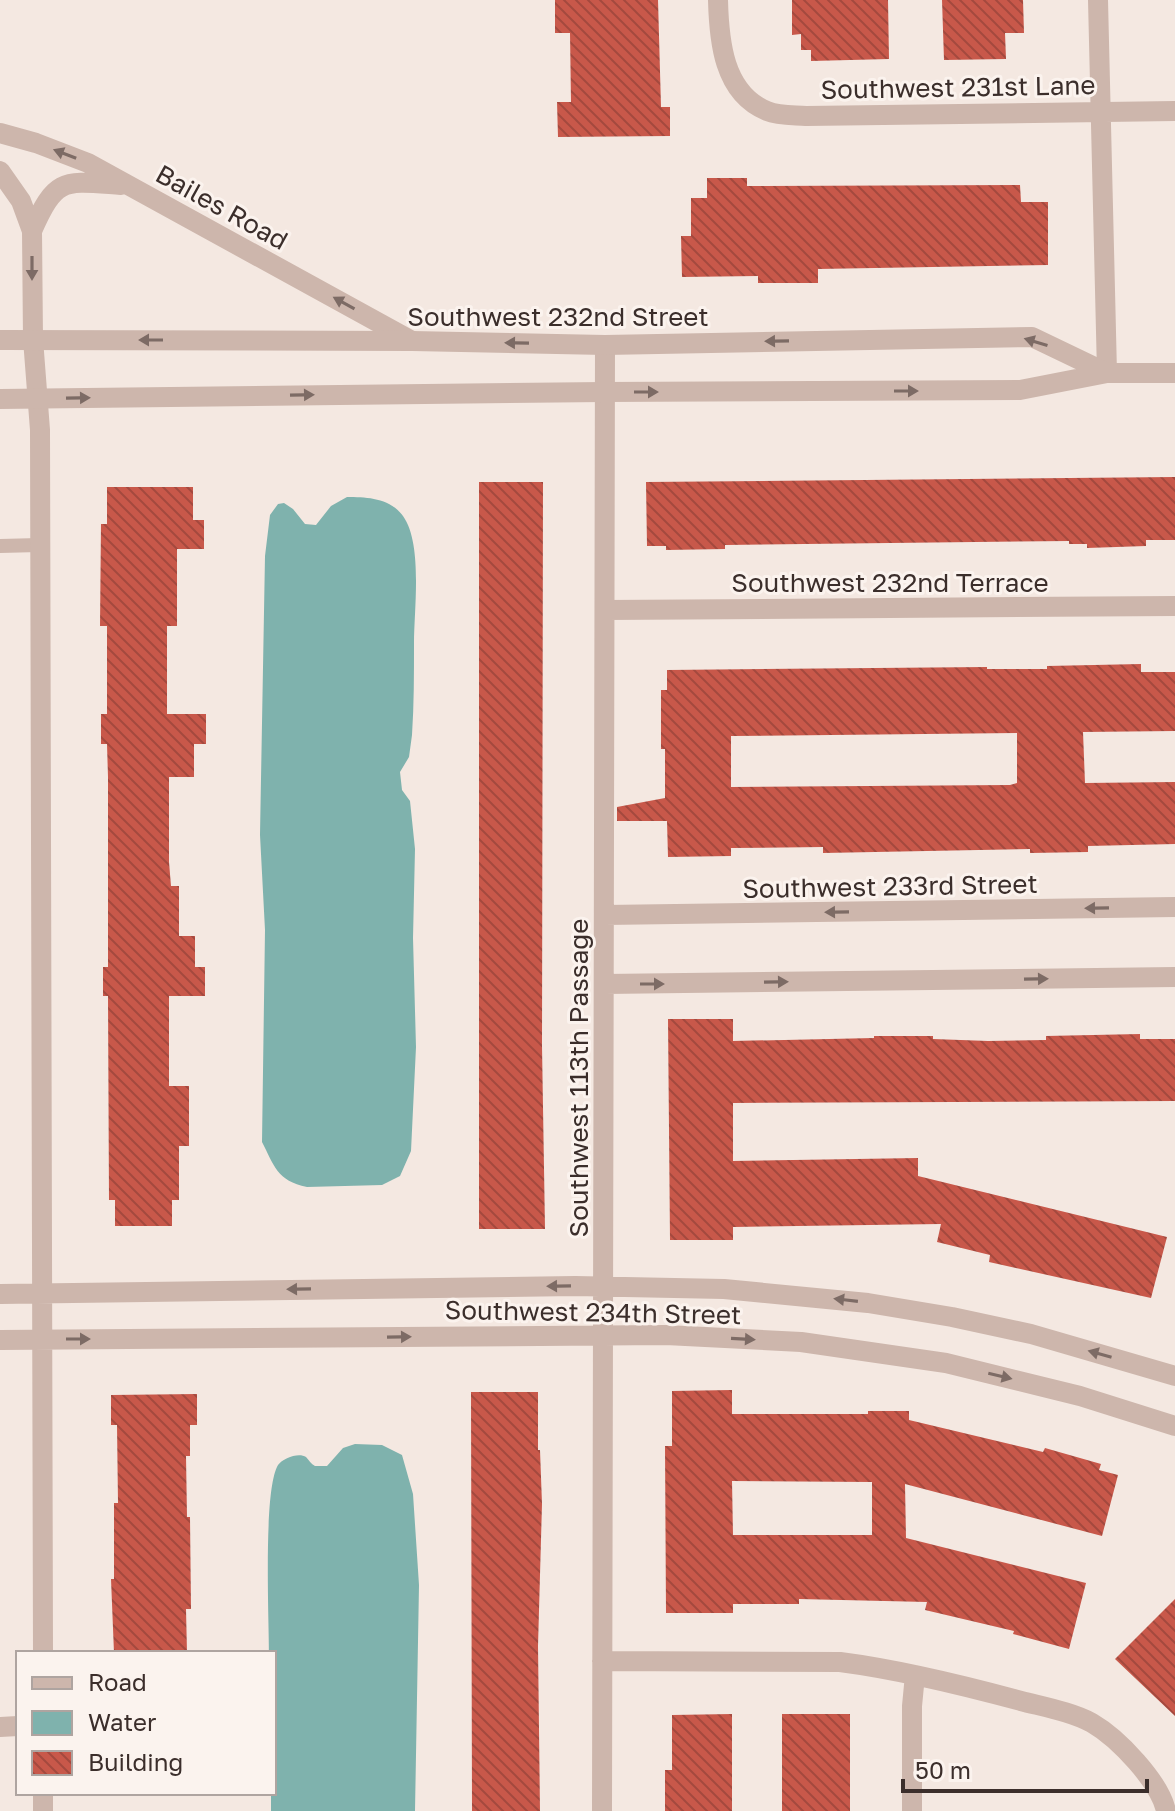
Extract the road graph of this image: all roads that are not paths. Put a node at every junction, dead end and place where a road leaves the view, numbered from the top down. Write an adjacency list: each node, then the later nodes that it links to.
1 (718, 0): 3 (street, Southwest 231st Lane)
2 (1098, 0): 3 (street)
3 (1099, 111): 4 (street, Southwest 231st Lane); 13 (street)
4 (1175, 111)
5 (0, 133): 7 (street, Bailes Road, one-way to 5)
6 (0, 171): 8 (street)
7 (129, 185): 8 (street); 11 (street, Bailes Road, one-way to 7)
8 (32, 231): 9 (street, one-way to 9)
9 (33, 339): 10 (street, Southwest 232nd Street); 11 (street, Southwest 232nd Street, one-way to 9); 17 (street)
10 (0, 340)
11 (412, 341): 12 (street, Southwest 232nd Street, one-way to 11)
12 (605, 345): 13 (street, Southwest 232nd Street, one-way to 12); 15 (street, Southwest 113th Passage)
13 (1107, 373): 14 (street, Southwest 232nd Street); 15 (street, Southwest 232nd Street, one-way to 13)
14 (1175, 373)
15 (604, 392): 17 (street, Southwest 232nd Street, one-way to 15); 21 (street, Southwest 113th Passage)
16 (0, 399): 17 (street, Southwest 232nd Street)
17 (39, 399): 18 (street)
18 (39, 545): 19 (lane); 28 (street)
19 (0, 546)
20 (1175, 606): 21 (street, Southwest 232nd Terrace)
21 (606, 610): 23 (street, Southwest 113th Passage)
22 (1175, 907): 23 (street, Southwest 233rd Street, one-way to 23)
23 (605, 915): 25 (street, Southwest 113th Passage)
24 (1175, 977): 25 (street, one-way to 24)
25 (605, 984): 26 (street, Southwest 113th Passage)
26 (604, 1286): 28 (street, Southwest 234th Street, one-way to 28); 29 (street, Southwest 113th Passage); 32 (street, Southwest 234th Street, one-way to 26)
27 (0, 1294): 28 (street, Southwest 234th Street)
28 (43, 1294): 31 (street)
29 (604, 1335): 31 (street, Southwest 234th Street, one-way to 29); 33 (street, Southwest 234th Street, one-way to 33); 35 (street, Southwest 113th Passage)
30 (0, 1340): 31 (street, Southwest 234th Street)
31 (43, 1340): 34 (street)
32 (1175, 1376)
33 (1175, 1426)
34 (43, 1651)
35 (602, 1661): 36 (street); 38 (street, Southwest 113th Passage)
36 (915, 1675): 37 (street); 39 (street)
37 (1164, 1803)
38 (602, 1811)
39 (912, 1811)

